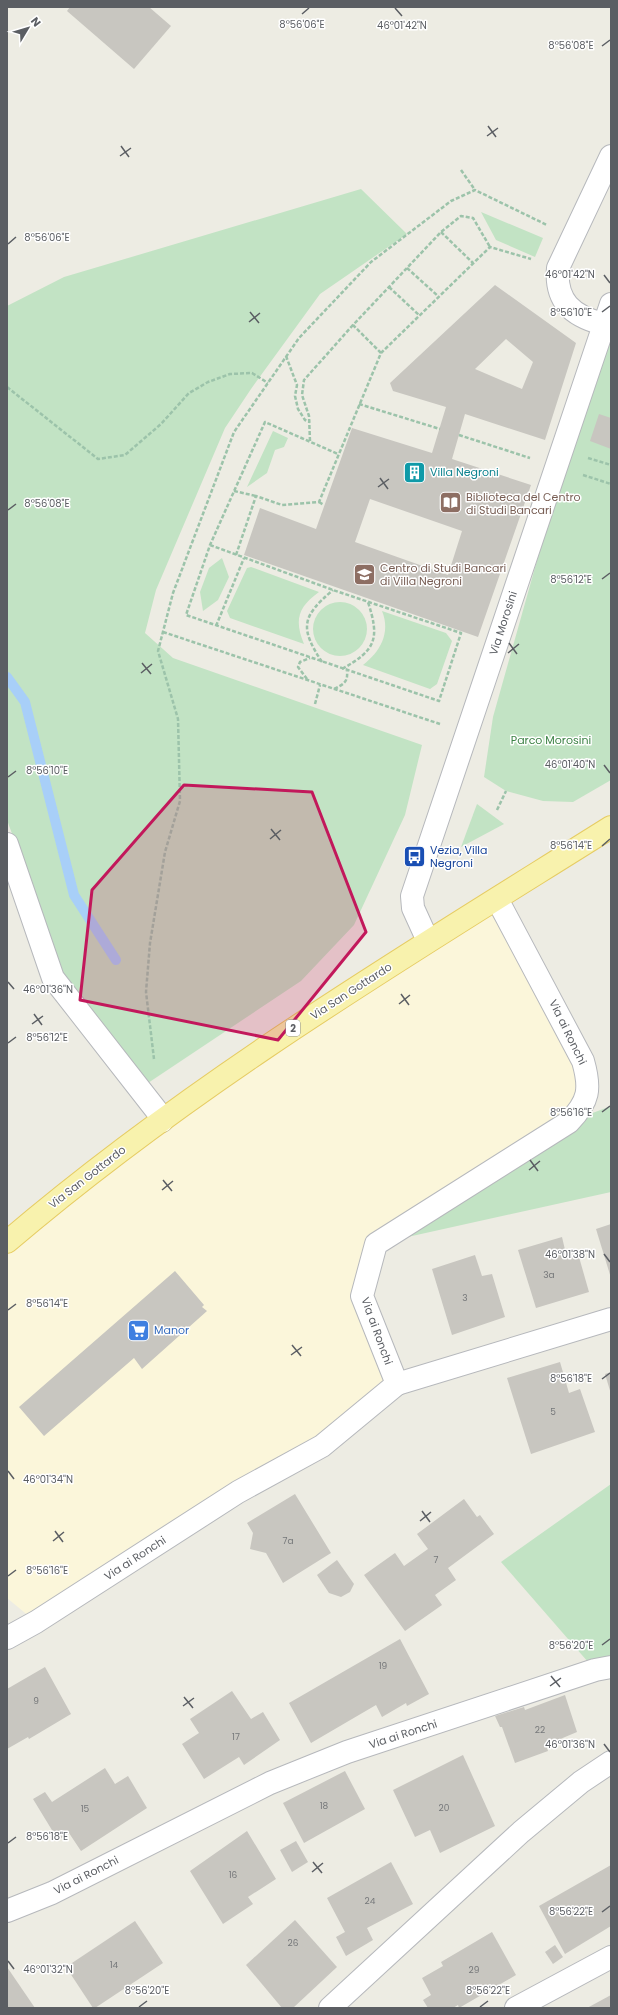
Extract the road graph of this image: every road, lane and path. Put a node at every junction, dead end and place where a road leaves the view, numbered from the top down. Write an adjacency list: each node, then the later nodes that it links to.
1 (611, 156): 9 (street)
2 (461, 170): 3 (path)
3 (475, 190): 4 (path); 17 (path)
4 (549, 226)
5 (441, 232): 6 (path); 7 (path); 8 (path)
6 (490, 247): 7 (path); 9 (path)
7 (473, 263): 11 (path)
8 (407, 268): 10 (path); 11 (path)
9 (558, 268): 14 (street)
10 (389, 287): 13 (path); 15 (path)
11 (438, 296): 13 (path)
12 (611, 304): 14 (street, Via Morosini)
13 (419, 315): 16 (path)
14 (603, 324): 27 (street, Via Morosini)
15 (353, 325): 16 (path); 21 (path)
16 (381, 353): 20 (path)
17 (286, 356): 18 (path); 21 (path)
18 (268, 383): 19 (path); 39 (path)
19 (7, 387)
20 (359, 404): 22 (path); 25 (path)
21 (310, 422): 24 (path)
22 (440, 429)
23 (459, 435): 27 (path)
24 (310, 441): 25 (path); 29 (path)
25 (338, 454): 31 (path)
26 (584, 457): 28 (path)
27 (555, 466): 54 (street, Via Morosini)
28 (611, 466)
29 (234, 490): 30 (path); 33 (path)
30 (256, 496): 31 (path); 34 (path)
31 (319, 502): 32 (path)
32 (324, 506)
33 (210, 545): 34 (path); 40 (path)
34 (236, 555): 35 (path)
35 (244, 558): 36 (path); 38 (path)
36 (333, 590): 37 (path); 41 (path)
37 (367, 602): 42 (path); 43 (path)
38 (216, 626)
39 (163, 632): 44 (path); 55 (path)
40 (310, 658): 41 (path); 44 (path)
41 (322, 662): 42 (path)
42 (341, 669): 43 (path)
43 (347, 671): 46 (path)
44 (307, 680): 45 (path)
45 (320, 685): 46 (path); 47 (path)
46 (334, 690): 48 (path)
47 (314, 704)
48 (447, 726)
49 (506, 791): 50 (path)
50 (497, 810)
51 (611, 827): 53 (main road, Via San Gottardo / 2)
52 (7, 844): 56 (street)
53 (497, 899): 54 (main road, Via San Gottardo / 2); 59 (street, Via ai Ronchi)
54 (428, 941): 56 (main road, Via San Gottardo / 2)
55 (154, 1061)
56 (162, 1121): 57 (main road, Via San Gottardo / 2)
57 (7, 1242)
58 (611, 1319): 59 (street)
59 (396, 1384): 60 (street, Via ai Ronchi)
60 (7, 1638)
61 (611, 1667): 63 (street, Via ai Ronchi)
62 (611, 1762): 65 (street)
63 (7, 1912)
64 (611, 1957): 66 (street)
65 (330, 2008)
66 (516, 2008)

